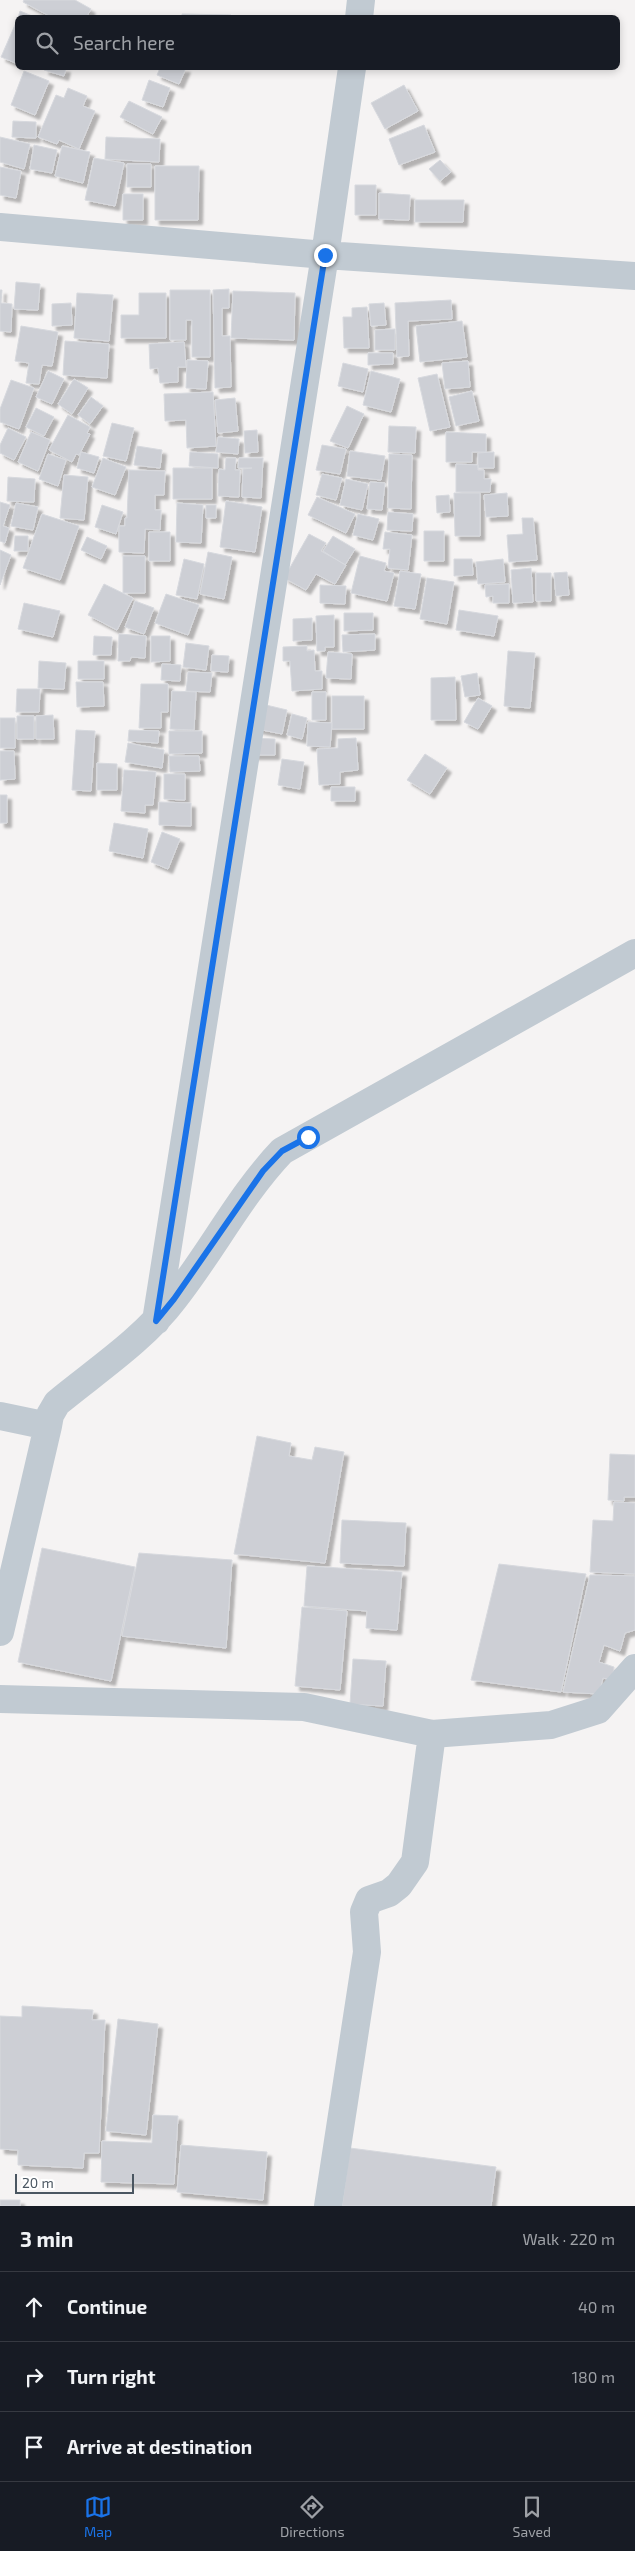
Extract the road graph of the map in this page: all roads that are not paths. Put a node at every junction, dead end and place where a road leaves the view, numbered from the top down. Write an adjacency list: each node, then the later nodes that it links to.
1 (361, 0): 2 (street)
2 (359, 15)
3 (352, 70): 5 (street)
4 (0, 227): 5 (street)
5 (325, 255): 6 (street); 8 (street)
6 (635, 276)
7 (635, 953): 8 (street)
8 (156, 1321): 10 (street)
9 (0, 1416): 10 (street)
10 (48, 1426): 11 (street)
11 (0, 1632)
12 (635, 1668): 14 (street)
13 (0, 1699): 14 (street)
14 (432, 1734): 15 (street)
15 (328, 2206)

